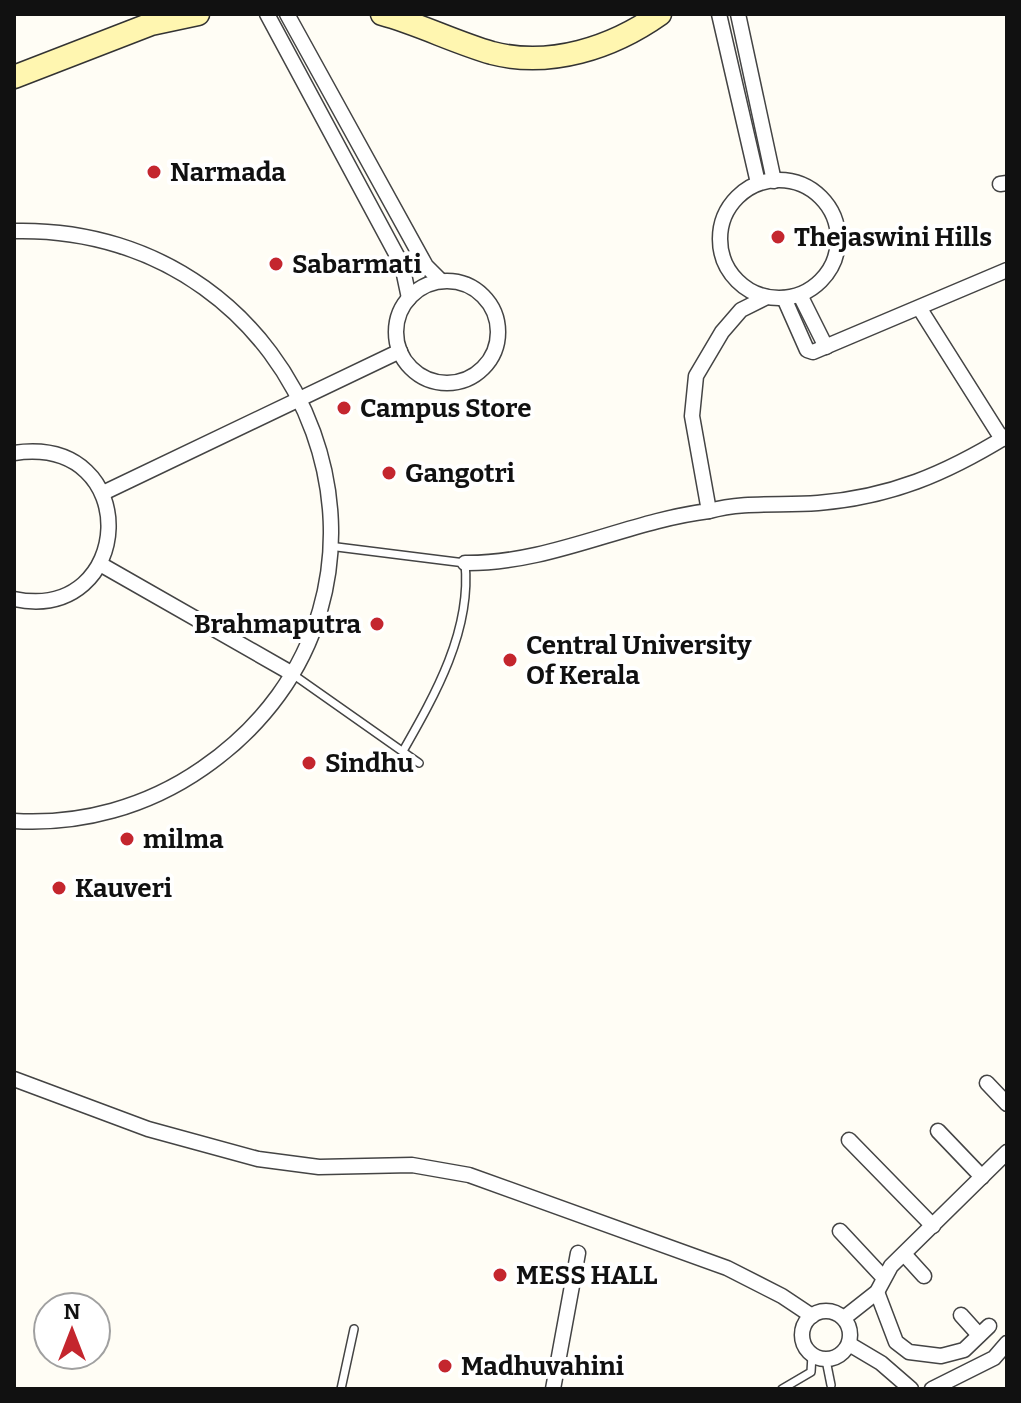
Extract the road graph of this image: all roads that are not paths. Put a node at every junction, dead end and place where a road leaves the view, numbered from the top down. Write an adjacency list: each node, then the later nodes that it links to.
1 (198, 14): 8 (main road)
2 (267, 14): 16 (street)
3 (287, 14): 13 (street)
4 (382, 14): 5 (main road)
5 (660, 14)
6 (719, 14): 10 (street)
7 (738, 14): 9 (street)
8 (14, 77)
9 (774, 181): 10 (street); 14 (street)
10 (758, 183): 15 (street)
11 (14, 231): 21 (street)
12 (1007, 270): 18 (street)
13 (441, 281): 16 (street); 20 (street)
14 (800, 295): 17 (street); 19 (street)
15 (767, 297): 17 (street); 25 (street)
16 (409, 298): 20 (street)
17 (784, 298): 19 (street)
18 (920, 309): 19 (street); 22 (street)
19 (826, 347)
20 (400, 351): 21 (street)
21 (301, 399): 24 (street); 26 (street)
22 (1004, 438): 25 (street)
23 (14, 453): 24 (street)
24 (103, 493): 28 (street)
25 (709, 511): 27 (street)
26 (329, 546): 27 (lane); 30 (street)
27 (465, 563): 31 (lane)
28 (100, 564): 29 (street); 30 (street)
29 (14, 599)
30 (291, 673): 31 (lane); 33 (street)
31 (403, 751): 32 (lane)
32 (419, 763)
33 (14, 821)
34 (14, 1079): 49 (street)
35 (987, 1083): 36 (street)
36 (1007, 1104)
37 (938, 1131): 40 (street)
38 (849, 1140): 41 (street)
39 (1007, 1152): 40 (street)
40 (982, 1177): 41 (street)
41 (933, 1226): 44 (street)
42 (840, 1231): 45 (street)
43 (578, 1253): 59 (street)
44 (904, 1254): 45 (street); 46 (street)
45 (882, 1276): 47 (street)
46 (924, 1276)
47 (877, 1292): 50 (street); 52 (street)
48 (961, 1315): 52 (street)
49 (812, 1316): 50 (street); 55 (street)
50 (844, 1318): 54 (street)
51 (354, 1329): 58 (lane)
52 (896, 1342): 56 (street)
53 (1007, 1343): 62 (street)
54 (849, 1344): 55 (street); 56 (street)
55 (819, 1357): 57 (lane); 60 (lane)
56 (881, 1363): 61 (street)
57 (831, 1385)
58 (341, 1389)
59 (553, 1389)
60 (782, 1389)
61 (911, 1389)
62 (932, 1389)

